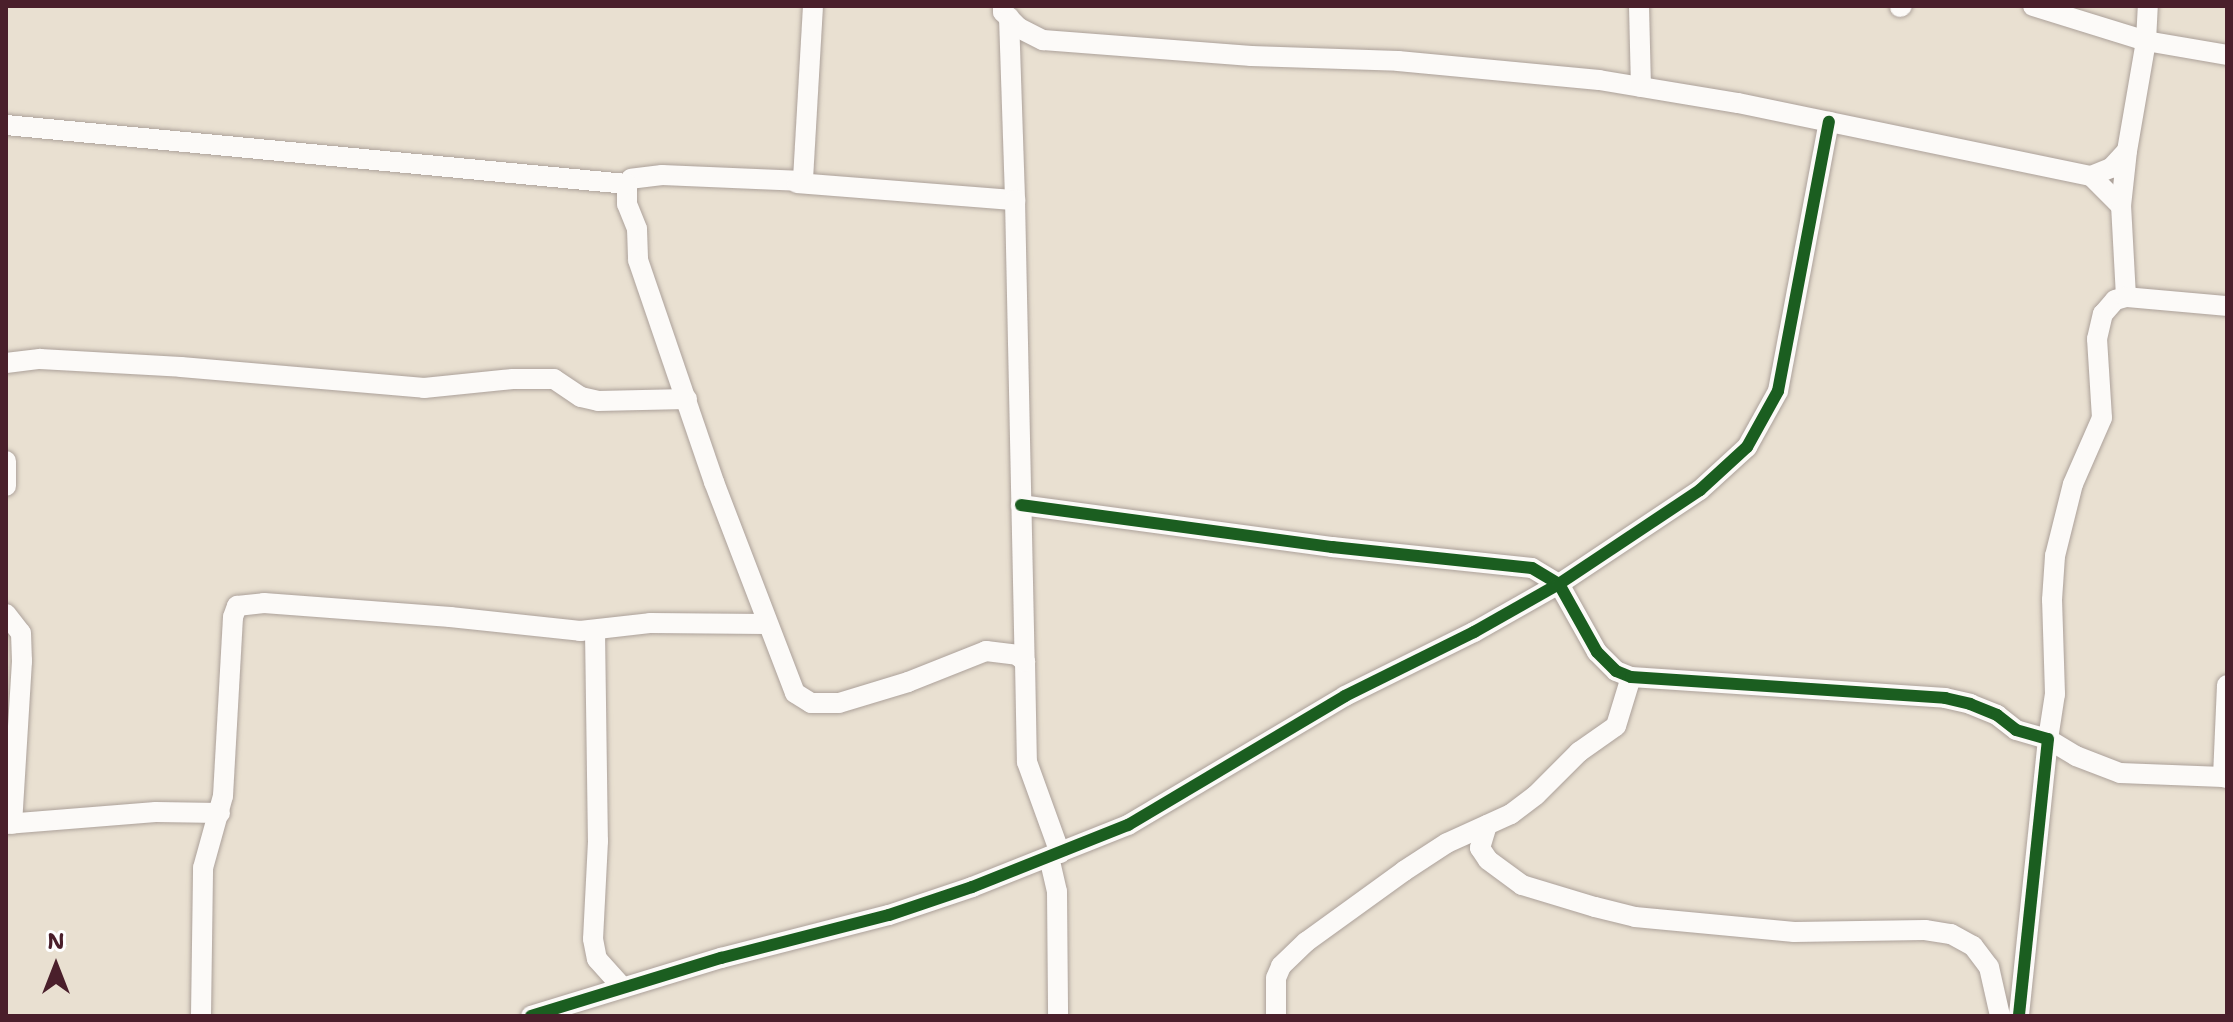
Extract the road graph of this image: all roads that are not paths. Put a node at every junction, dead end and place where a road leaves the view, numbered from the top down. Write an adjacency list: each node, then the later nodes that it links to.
1 (813, 6): 13 (street)
2 (1639, 6): 8 (street)
3 (2033, 6): 6 (street)
4 (2148, 6): 6 (street)
5 (1006, 12): 8 (street); 15 (street)
6 (2146, 41): 7 (street); 11 (street)
7 (2227, 55)
8 (1641, 87): 9 (street)
9 (1829, 122): 12 (street); 24 (street)
10 (6, 125): 14 (street)
11 (2127, 151): 12 (street); 16 (street)
12 (2091, 176): 16 (street)
13 (797, 183): 14 (street); 15 (street)
14 (627, 184): 20 (street)
15 (1015, 200): 23 (street)
16 (2121, 206): 17 (street)
17 (2126, 297): 18 (street); 33 (street)
18 (2227, 306)
19 (6, 363): 20 (street)
20 (687, 399): 28 (street)
21 (6, 461): 22 (street)
22 (6, 486)
23 (1021, 505): 24 (street); 30 (street)
24 (1559, 584): 25 (street); 26 (street)
25 (1529, 599): 26 (street); 38 (street)
26 (1575, 612): 31 (street)
27 (6, 614): 36 (street)
28 (767, 624): 29 (street); 30 (street)
29 (595, 631): 35 (street); 39 (street)
30 (1025, 662): 38 (street)
31 (1631, 677): 33 (street); 37 (street)
32 (2227, 685): 34 (street)
33 (2048, 739): 34 (street); 45 (street)
34 (2225, 778)
35 (220, 813): 36 (street); 40 (street)
36 (9, 824)
37 (1487, 825): 43 (street); 44 (street)
38 (1054, 855): 39 (street); 42 (street)
39 (621, 986): 41 (street)
40 (201, 1016)
41 (531, 1016)
42 (1058, 1016)
43 (1276, 1016)
44 (2000, 1016)
45 (2019, 1016)

